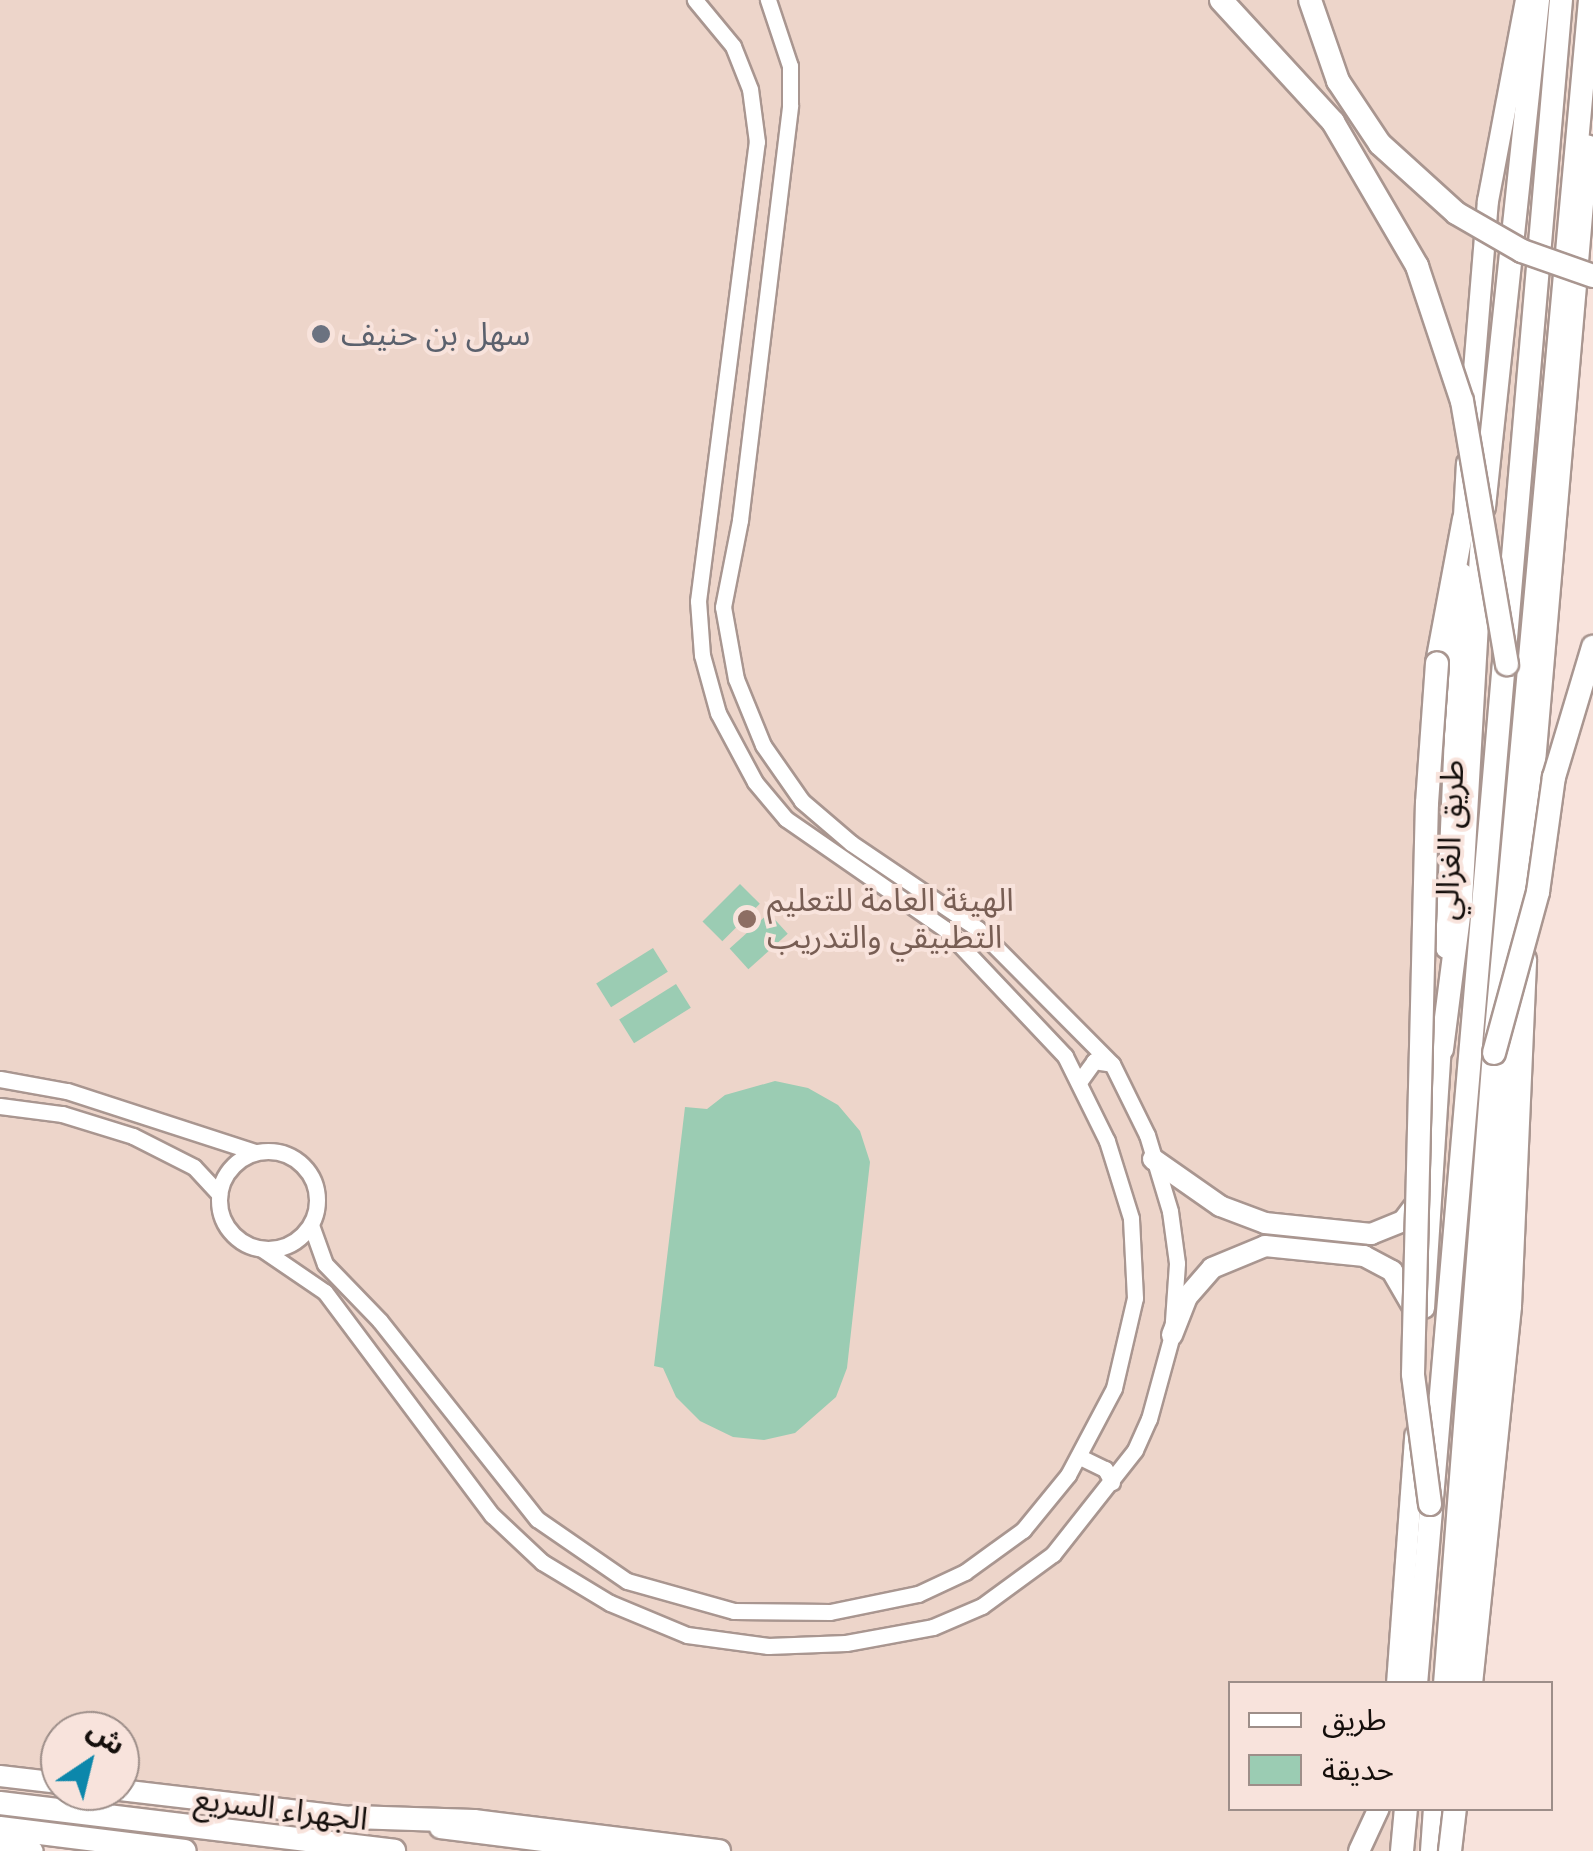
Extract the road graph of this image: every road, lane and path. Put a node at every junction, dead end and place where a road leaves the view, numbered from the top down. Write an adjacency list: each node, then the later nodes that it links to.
1 (695, 0): 16 (street)
2 (768, 0): 15 (street)
3 (1221, 0): 13 (highway, bridge)
4 (1310, 0): 10 (highway, bridge)
5 (1526, 0): 11 (main road, طريق الغزالي)
6 (1538, 0): 17 (highway)
7 (1561, 0): 13 (highway, طريق الغزالي, bridge)
8 (1590, 0): 18 (highway, طريق الغزالي, bridge)
9 (1593, 86): 14 (main road)
10 (1593, 276)
11 (1464, 519): 17 (main road, طريق الغزالي); 35 (highway, bridge)
12 (1593, 647): 18 (highway, bridge)
13 (1507, 664): 35 (highway, طريق الغزالي, bridge)
14 (1529, 832): 41 (main road); 42 (highway)
15 (1046, 990): 16 (street); 19 (street)
16 (1020, 1002): 21 (street)
17 (1442, 1049): 26 (main road, طريق الغزالي)
18 (1494, 1053): 40 (highway, طريق الغزالي)
19 (1112, 1064): 21 (street); 27 (street)
20 (8, 1081): 22 (street); 23 (street)
21 (1078, 1082): 33 (street)
22 (67, 1092): 24 (street); 25 (street)
23 (7, 1106): 24 (street)
24 (62, 1114): 28 (street)
25 (255, 1152): 28 (street); 29 (street)
26 (1438, 1157): 27 (main road); 32 (main road, طريق الغزالي)
27 (1153, 1159): 31 (street)
28 (219, 1194): 30 (street)
29 (311, 1225): 30 (street); 36 (street)
30 (262, 1249): 37 (street)
31 (1172, 1335): 32 (main road); 34 (street)
32 (1422, 1338): 38 (main road, طريق الغزالي)
33 (1080, 1457): 34 (street); 36 (street)
34 (1112, 1482): 37 (street)
35 (1430, 1504): 39 (highway, طريق الغزالي)
36 (840, 1610): 37 (street)
37 (842, 1643)
38 (1397, 1681)
39 (1416, 1681)
40 (1445, 1681)
41 (1459, 1681)
42 (1471, 1681)
43 (0, 1776): 44 (main road)
44 (40, 1781)
45 (140, 1792): 51 (main road, الجهراء السريع)
46 (0, 1804): 56 (highway, الجهراء السريع)
47 (1378, 1811): 59 (main road)
48 (1406, 1811): 60 (highway)
49 (1435, 1811): 61 (highway)
50 (1453, 1811): 62 (highway, bridge)
51 (352, 1817): 57 (main road, الجهراء السريع); 58 (highway)
52 (0, 1828): 55 (highway, الجهراء السريع)
53 (0, 1846): 54 (main road)
54 (33, 1851)
55 (185, 1851)
56 (394, 1851)
57 (621, 1851)
58 (719, 1851)
59 (1358, 1851)
60 (1402, 1851)
61 (1432, 1851)
62 (1454, 1851)

